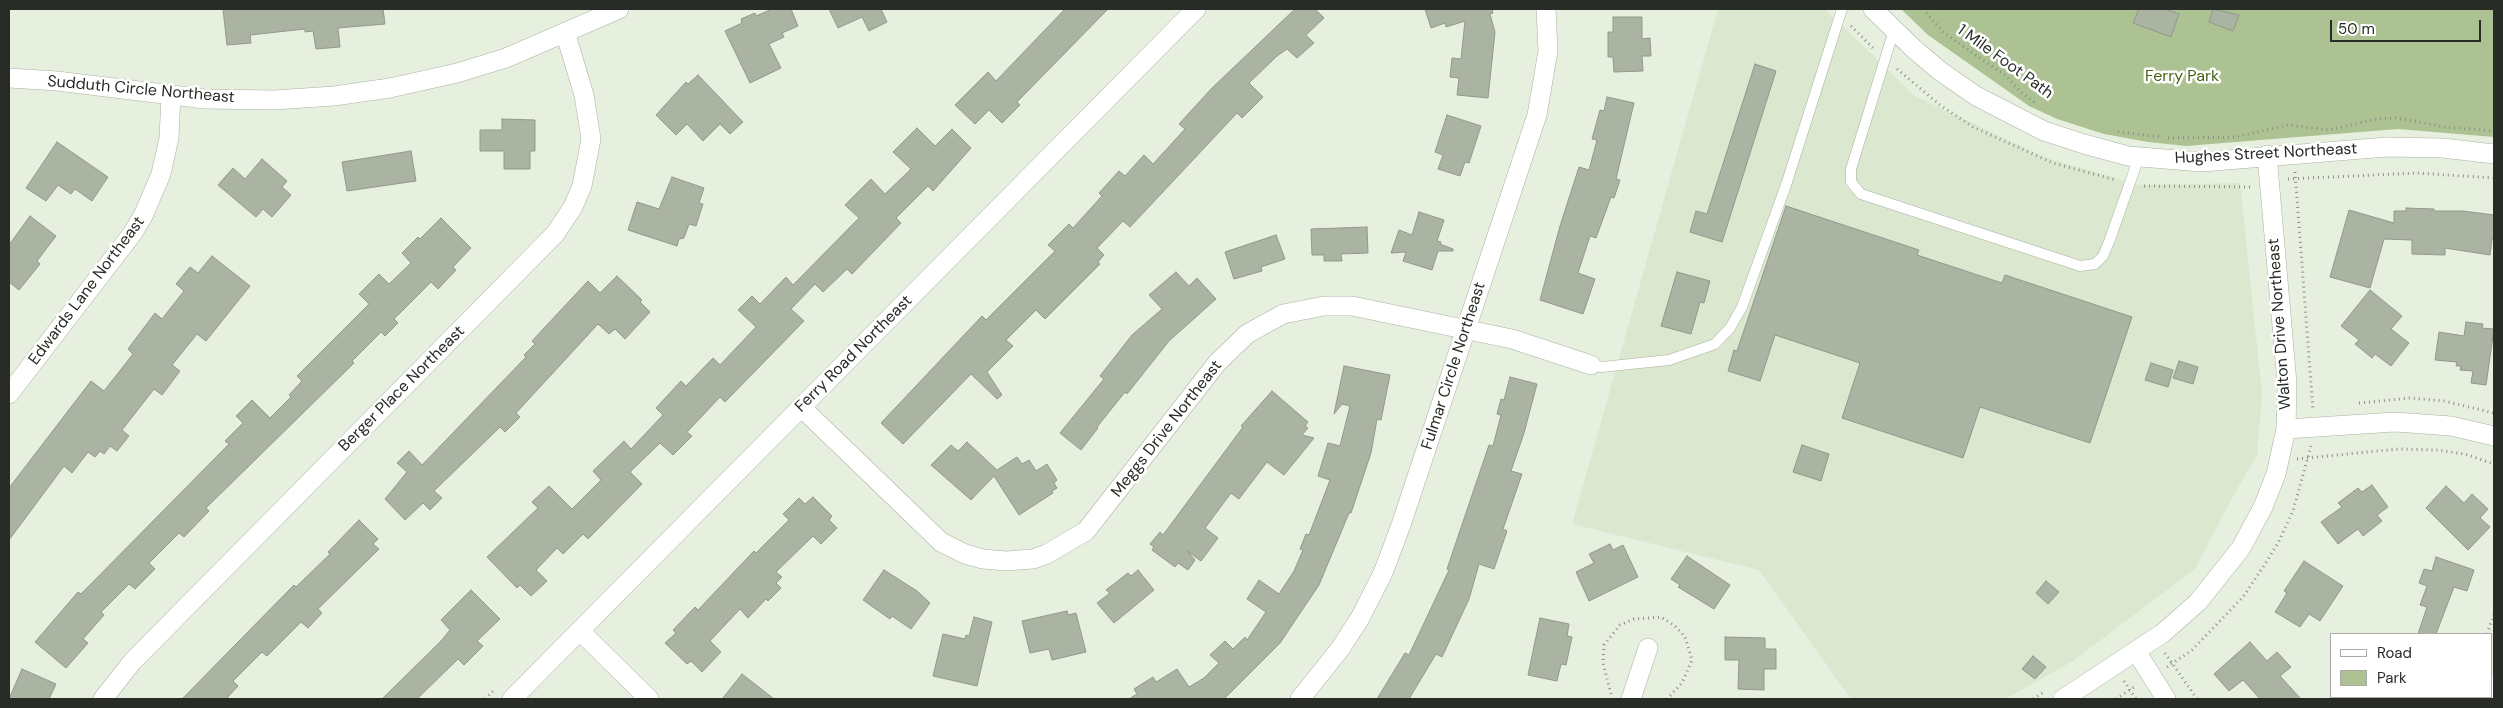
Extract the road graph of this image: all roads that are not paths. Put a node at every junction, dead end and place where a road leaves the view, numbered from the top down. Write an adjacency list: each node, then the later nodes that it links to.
1 (619, 9): 7 (street, Sudduth Circle Northeast)
2 (1196, 9): 16 (street, Ferry Road Northeast)
3 (1546, 9): 13 (street, Fulmar Circle Northeast)
4 (1842, 9): 14 (lane)
5 (1873, 9): 6 (street, Hughes Street Northeast)
6 (1894, 30): 12 (street, Hughes Street Northeast); 12 (lane)
7 (565, 32): 9 (street, Sudduth Circle Northeast); 23 (street, Berger Place Northeast)
8 (9, 78): 9 (street, Sudduth Circle Northeast)
9 (171, 94): 15 (street, Edwards Lane Northeast)
10 (2494, 154): 11 (street, Hughes Street Northeast)
11 (2267, 156): 12 (street, Hughes Street Northeast); 17 (street, Walton Drive Northeast)
12 (2139, 157)
13 (1466, 330): 14 (street, Meggs Drive Northeast); 16 (street, Meggs Drive Northeast); 26 (street, Fulmar Circle Northeast)
14 (1591, 365)
15 (9, 394)
16 (801, 407): 19 (street, Ferry Road Northeast)
17 (2286, 429): 18 (street); 21 (street, Walton Drive Northeast)
18 (2494, 436)
19 (580, 631): 24 (street, Ferry Road Northeast); 25 (street)
20 (1648, 648): 27 (street)
21 (2136, 651): 22 (street, Walton Drive Northeast); 28 (street)
22 (2056, 694)
23 (103, 699)
24 (512, 699)
25 (649, 699)
26 (1300, 699)
27 (1631, 699)
28 (2166, 699)

